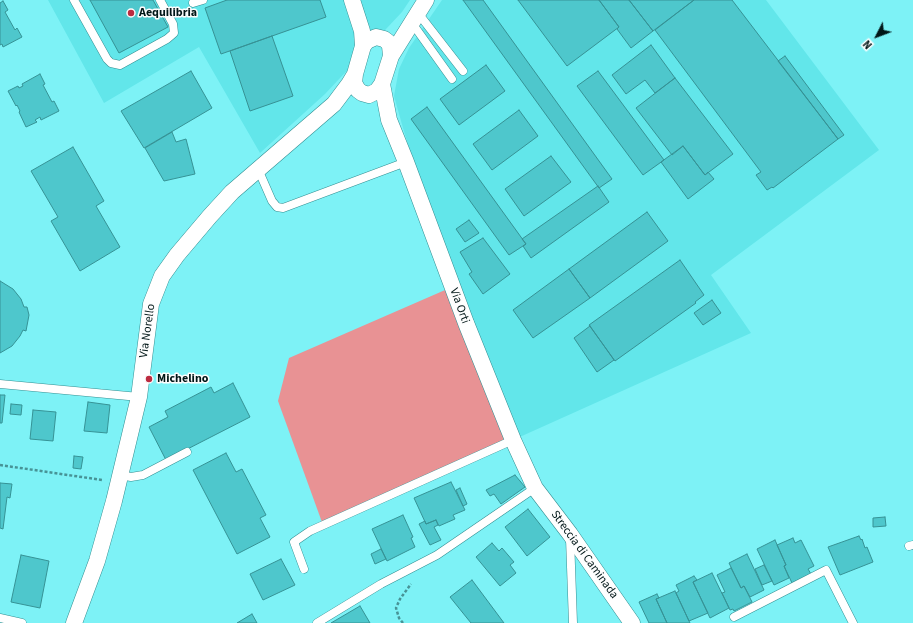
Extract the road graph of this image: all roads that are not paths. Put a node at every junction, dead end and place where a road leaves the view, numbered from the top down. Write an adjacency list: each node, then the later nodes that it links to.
1 (74, 0): 2 (lane)
2 (160, 0)
3 (203, 0): 5 (lane)
4 (352, 0): 7 (street)
5 (193, 3)
6 (419, 12): 7 (street); 8 (street); 9 (lane); 11 (lane)
7 (375, 41): 8 (street); 10 (street, Via Norello)
8 (391, 56): 12 (street)
9 (463, 71)
10 (355, 74): 13 (street); 14 (street, Via Norello)
11 (452, 79)
12 (382, 84): 13 (street, Via Norello); 15 (street, Via Orti)
13 (366, 94): 14 (street, Via Norello); 15 (street, Via Orti)
14 (334, 104): 17 (street, Via Norello)
15 (389, 120): 16 (street, Via Orti)
16 (406, 162): 17 (lane); 20 (street, Via Orti)
17 (258, 169): 19 (street, Via Norello)
18 (0, 384): 19 (lane)
19 (138, 398): 22 (street, Via Norello)
20 (513, 440): 23 (street, Via Orti); 25 (lane)
21 (188, 452): 22 (lane)
22 (119, 479): 29 (street, Via Norello)
23 (535, 488): 24 (street, Streccia di Caminada); 30 (lane)
24 (570, 534): 31 (lane); 32 (street, Streccia di Caminada)
25 (304, 569)
26 (734, 617): 33 (lane)
27 (0, 618): 28 (lane)
28 (22, 623)
29 (74, 623)
30 (317, 623)
31 (573, 623)
32 (632, 623)
33 (853, 623)

